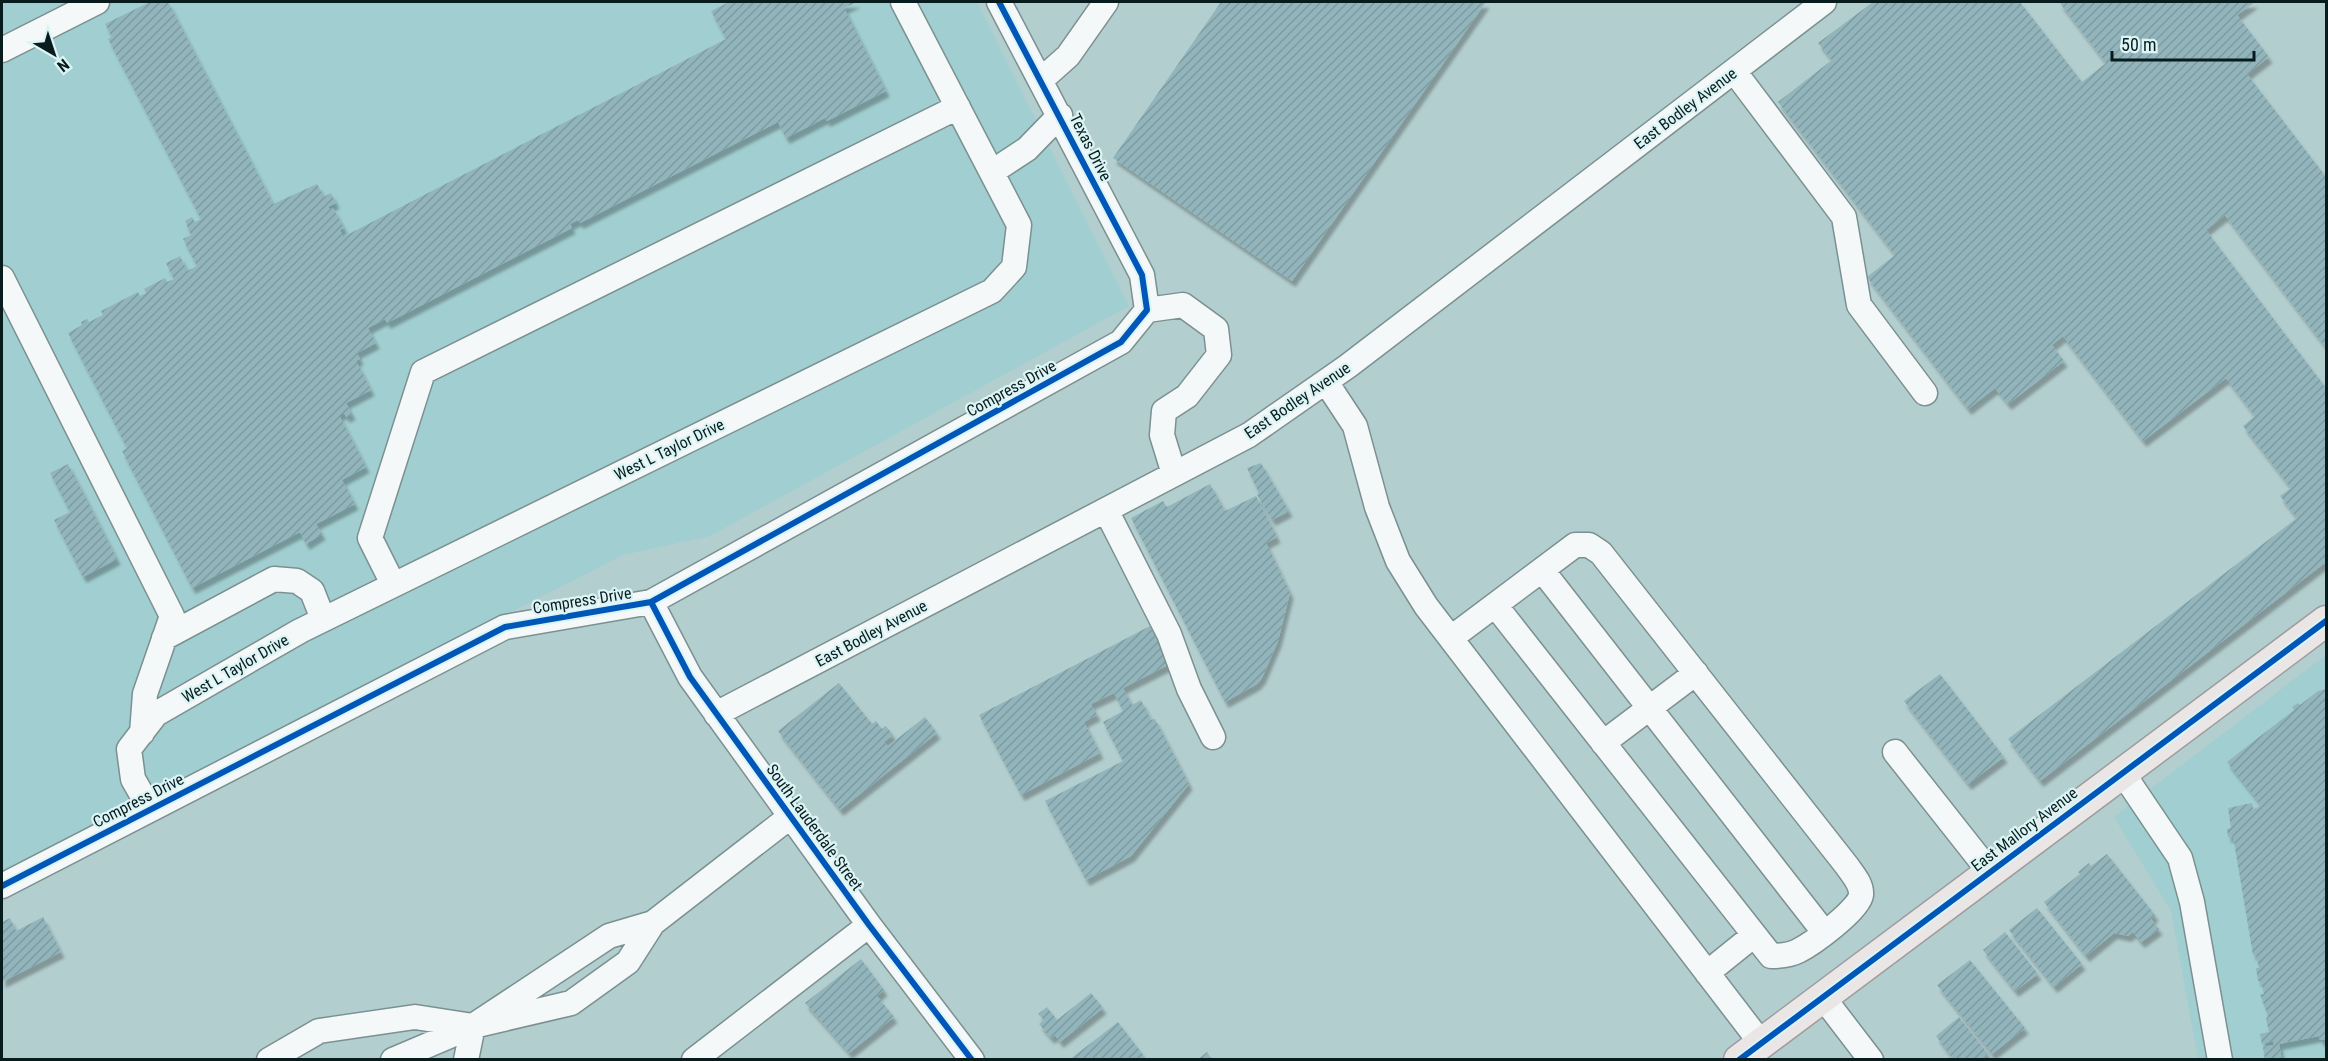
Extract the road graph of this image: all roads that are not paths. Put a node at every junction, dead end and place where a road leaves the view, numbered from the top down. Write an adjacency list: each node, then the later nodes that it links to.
1 (97, 2): 6 (street)
2 (903, 2): 9 (street, West L Taylor Drive)
3 (999, 2): 8 (street, Texas Drive)
4 (1106, 2): 8 (street)
5 (1824, 2): 7 (street, East Bodley Avenue)
6 (2, 50)
7 (1734, 71): 14 (street, East Bodley Avenue); 15 (street)
8 (1041, 80): 10 (street, Texas Drive)
9 (958, 107): 11 (street, West L Taylor Drive); 19 (street)
10 (1060, 115): 11 (street); 13 (street, Texas Drive)
11 (992, 172): 19 (street, West L Taylor Drive)
12 (2, 278): 24 (street)
13 (1147, 310): 16 (street); 20 (street, Compress Drive)
14 (1326, 382): 16 (street, East Bodley Avenue); 25 (street)
15 (1924, 393)
16 (1174, 474): 17 (street, East Bodley Avenue)
17 (1106, 510): 28 (street, East Bodley Avenue); 30 (street)
18 (1542, 570): 21 (street); 26 (street); 27 (street)
19 (393, 584): 22 (street, West L Taylor Drive)
20 (651, 602): 28 (street, South Lauderdale Street); 34 (street, Compress Drive)
21 (1496, 605): 25 (street); 31 (street)
22 (323, 619): 24 (street); 29 (street, West L Taylor Drive)
23 (2326, 621): 33 (main road, East Mallory Avenue)
24 (164, 638): 29 (street)
25 (1451, 639): 42 (street)
26 (1696, 673): 27 (street); 40 (street)
27 (1650, 708): 31 (street); 40 (street)
28 (716, 714): 35 (street, South Lauderdale Street)
29 (142, 733): 34 (street, West L Taylor Drive)
30 (1213, 738)
31 (1603, 743): 41 (street)
32 (1896, 752): 36 (street)
33 (2122, 772): 36 (main road, East Mallory Avenue); 52 (street)
34 (150, 809): 37 (street, Compress Drive)
35 (790, 816): 38 (street); 39 (street, South Lauderdale Street)
36 (1989, 871): 43 (main road, East Mallory Avenue)
37 (2, 885)
38 (653, 923): 44 (street); 44 (street)
39 (869, 925): 49 (street); 50 (street, South Lauderdale Street)
40 (1824, 932): 41 (street)
41 (1753, 936): 42 (street)
42 (1707, 973): 45 (street)
43 (1822, 996): 45 (main road, East Mallory Avenue); 51 (street)
44 (473, 1026): 46 (street); 47 (street); 48 (street)
45 (1750, 1051)
46 (269, 1059)
47 (393, 1059)
48 (466, 1059)
49 (694, 1059)
50 (972, 1059)
51 (1870, 1059)
52 (2220, 1059)

